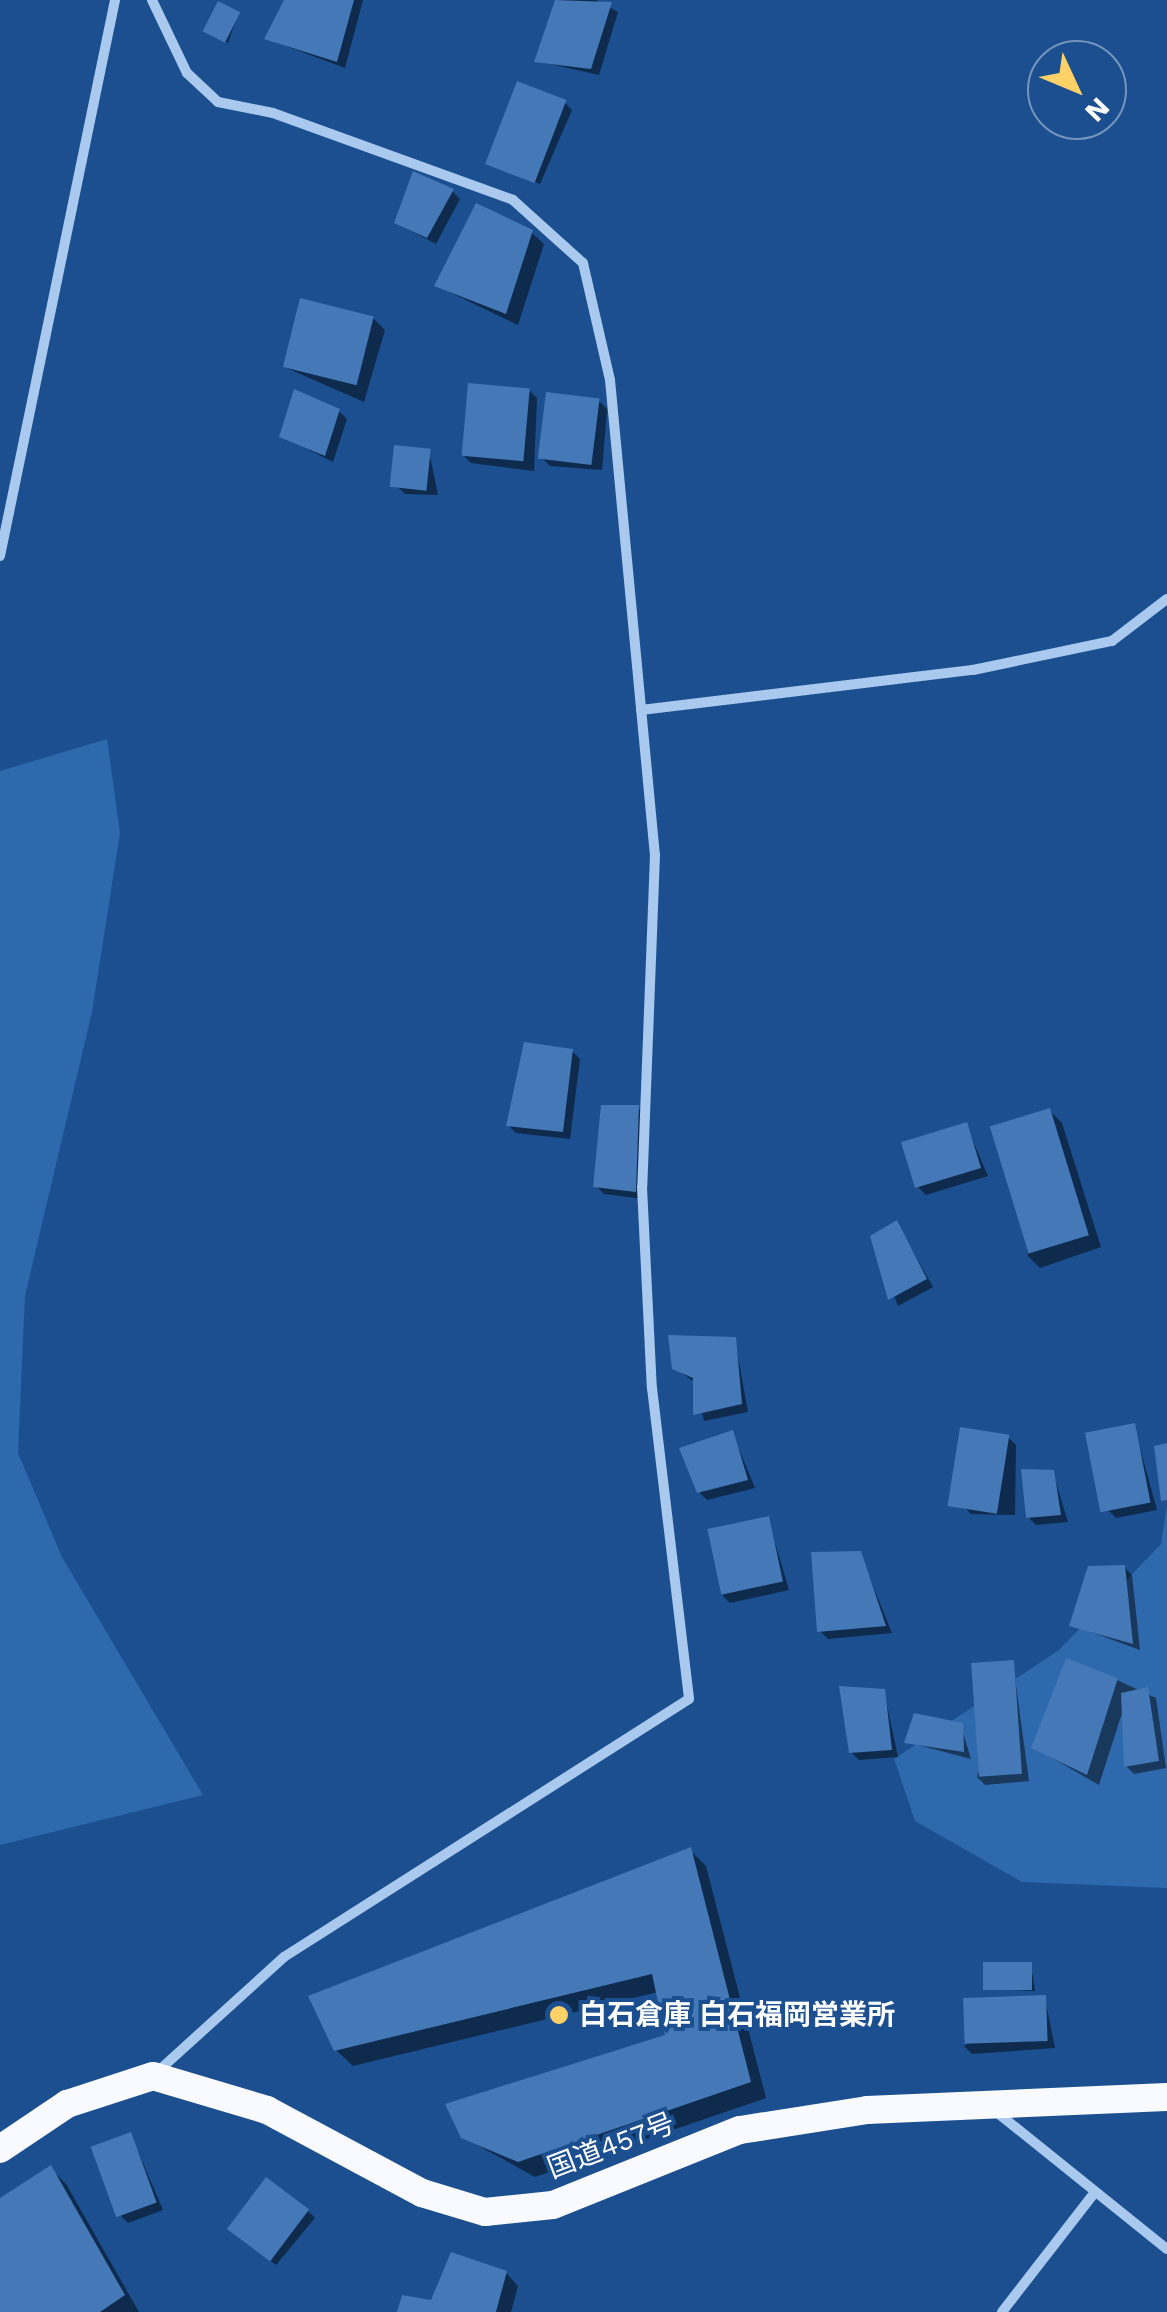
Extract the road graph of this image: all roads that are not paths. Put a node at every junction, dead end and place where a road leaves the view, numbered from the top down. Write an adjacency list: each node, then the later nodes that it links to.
1 (115, 0): 3 (street)
2 (152, 0): 5 (street)
3 (0, 556)
4 (1167, 599): 5 (street)
5 (641, 710): 6 (street)
6 (153, 2076): 8 (highway, 国道457号); 9 (highway)
7 (1167, 2097): 8 (highway, 国道457号)
8 (985, 2102): 10 (street)
9 (0, 2148)
10 (1096, 2192): 11 (street); 12 (street)
11 (1167, 2249)
12 (1002, 2312)

